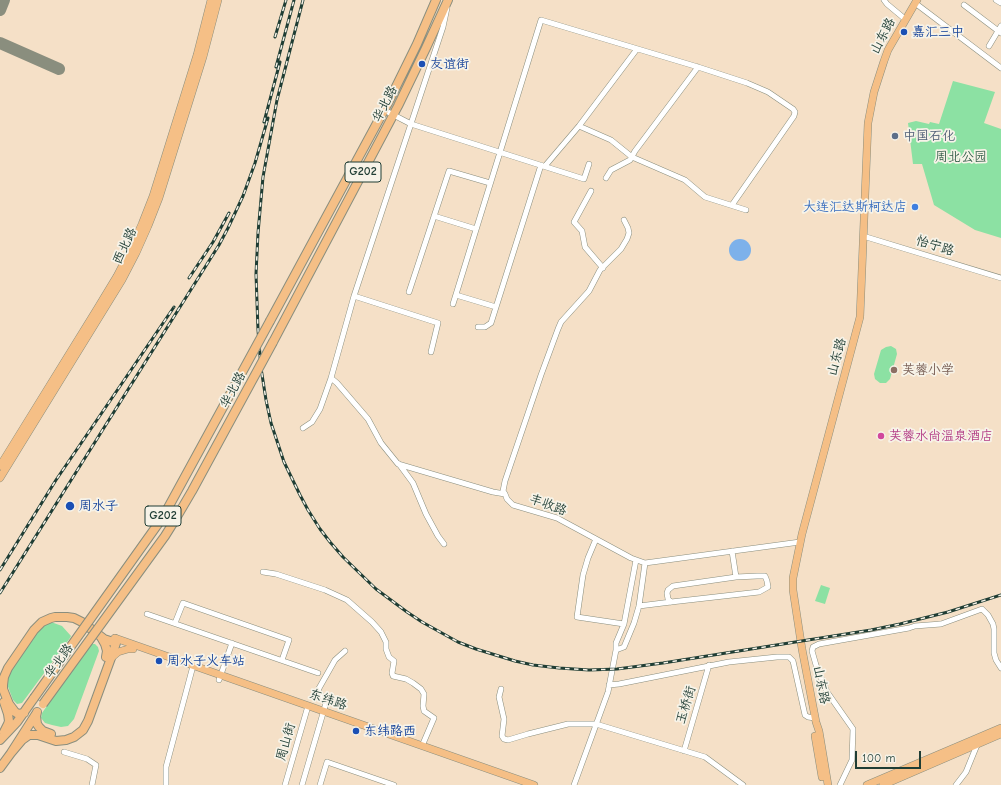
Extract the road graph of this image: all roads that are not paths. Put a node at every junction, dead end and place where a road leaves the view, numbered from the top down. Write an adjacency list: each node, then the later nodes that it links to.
1 (211, 0): 46 (main road, 西北路)
2 (218, 0): 47 (main road, 西北路)
3 (436, 0): 17 (highway, 华北路 / G202)
4 (448, 0): 18 (highway, 华北路 / G202); 19 (street)
5 (884, 0): 10 (street)
6 (996, 0): 8 (street)
7 (916, 2): 10 (main road, 山东路); 16 (street)
8 (1001, 3)
9 (964, 5): 12 (street)
10 (906, 20): 33 (main road, 山东路)
11 (1001, 26): 12 (street)
12 (999, 32): 13 (street)
13 (989, 46)
14 (637, 49): 15 (street); 20 (street); 21 (street)
15 (698, 67): 22 (street); 28 (street)
16 (1001, 68)
17 (384, 110): 18 (street); 81 (highway, 华北路 / G202, bridge)
18 (393, 114): 19 (street); 80 (highway, 华北路 / G202, bridge)
19 (411, 124): 21 (street); 38 (street)
20 (579, 126): 22 (street); 24 (street)
21 (499, 152): 24 (street); 26 (street)
22 (632, 157): 25 (street); 28 (street)
23 (589, 164): 24 (street)
24 (543, 166): 40 (street)
25 (606, 178)
26 (490, 183): 30 (street); 32 (street)
27 (591, 191): 34 (street)
28 (732, 206): 29 (street)
29 (746, 210)
30 (434, 216): 32 (street); 36 (street)
31 (624, 220): 34 (street)
32 (476, 229): 37 (street)
33 (863, 236): 35 (street, 怡宁路); 50 (main road, 山东路)
34 (603, 268): 48 (street)
35 (1001, 278)
36 (409, 292)
37 (456, 295): 39 (street); 40 (street)
38 (354, 296): 42 (street); 43 (street)
39 (453, 304)
40 (496, 307): 41 (street)
41 (478, 327)
42 (431, 352)
43 (331, 378): 44 (street); 45 (street)
44 (303, 428)
45 (398, 464): 48 (street); 51 (street)
46 (0, 466)
47 (0, 478)
48 (505, 494): 49 (street, 丰收路)
49 (596, 539): 53 (street, 丰收路); 61 (street)
50 (800, 542): 52 (street, 丰收路); 83 (main road, 山东路)
51 (444, 544)
52 (732, 551): 54 (street, 丰收路); 56 (street)
53 (636, 560): 54 (street, 丰收路); 61 (street)
54 (645, 563): 58 (street)
55 (263, 572): 89 (street)
56 (736, 577): 57 (street); 57 (street)
57 (671, 602): 58 (street)
58 (639, 606): 66 (street)
59 (147, 614): 60 (street)
60 (174, 623): 64 (street); 69 (street)
61 (624, 624): 66 (street)
62 (99, 635): 63 (highway); 68 (highway); 81 (highway)
63 (114, 641): 65 (main road, 东纬路); 68 (highway); 71 (main road, 东纬路); 74 (highway)
64 (232, 643): 69 (street); 75 (street)
65 (133, 649): 68 (main road); 71 (main road, 东纬路)
66 (616, 650): 76 (street)
67 (346, 652): 82 (street)
68 (109, 658): 80 (highway); 92 (highway)
69 (282, 660): 73 (street)
70 (709, 665): 76 (street); 83 (street); 90 (street, 玉桥街)
71 (193, 668): 75 (main road, 东纬路); 95 (street)
72 (1001, 668): 106 (street)
73 (318, 673)
74 (0, 676)
75 (220, 677): 79 (main road, 东纬路)
76 (609, 685): 84 (street)
77 (501, 689): 84 (street)
78 (0, 692): 87 (highway)
79 (308, 708): 82 (main road, 东纬路); 96 (street, 周山街)
80 (37, 712): 92 (highway, 华北路)
81 (24, 713): 87 (highway, 华北路 / G202)
82 (323, 713): 89 (main road, 东纬路); 97 (street, 周山街); 100 (main road, 东纬路)
83 (815, 720): 104 (main road, 山东路); 105 (main road, 山东路)
84 (596, 724): 90 (street); 102 (street)
85 (1001, 728): 107 (main road)
86 (1001, 734): 88 (main road)
87 (0, 739)
88 (977, 745): 108 (main road); 109 (street)
89 (422, 746): 101 (main road, 东纬路)
90 (684, 751): 103 (street)
91 (64, 752): 94 (street)
92 (11, 753): 93 (highway, 华北路)
93 (0, 768)
94 (92, 785)
95 (166, 785)
96 (285, 785)
97 (302, 785)
98 (320, 785): 99 (street)
99 (394, 785)
100 (520, 785)
101 (534, 785)
102 (574, 785)
103 (743, 785)
104 (823, 785)
105 (828, 785)
106 (840, 785)
107 (867, 785)
108 (883, 785)
109 (956, 785)

